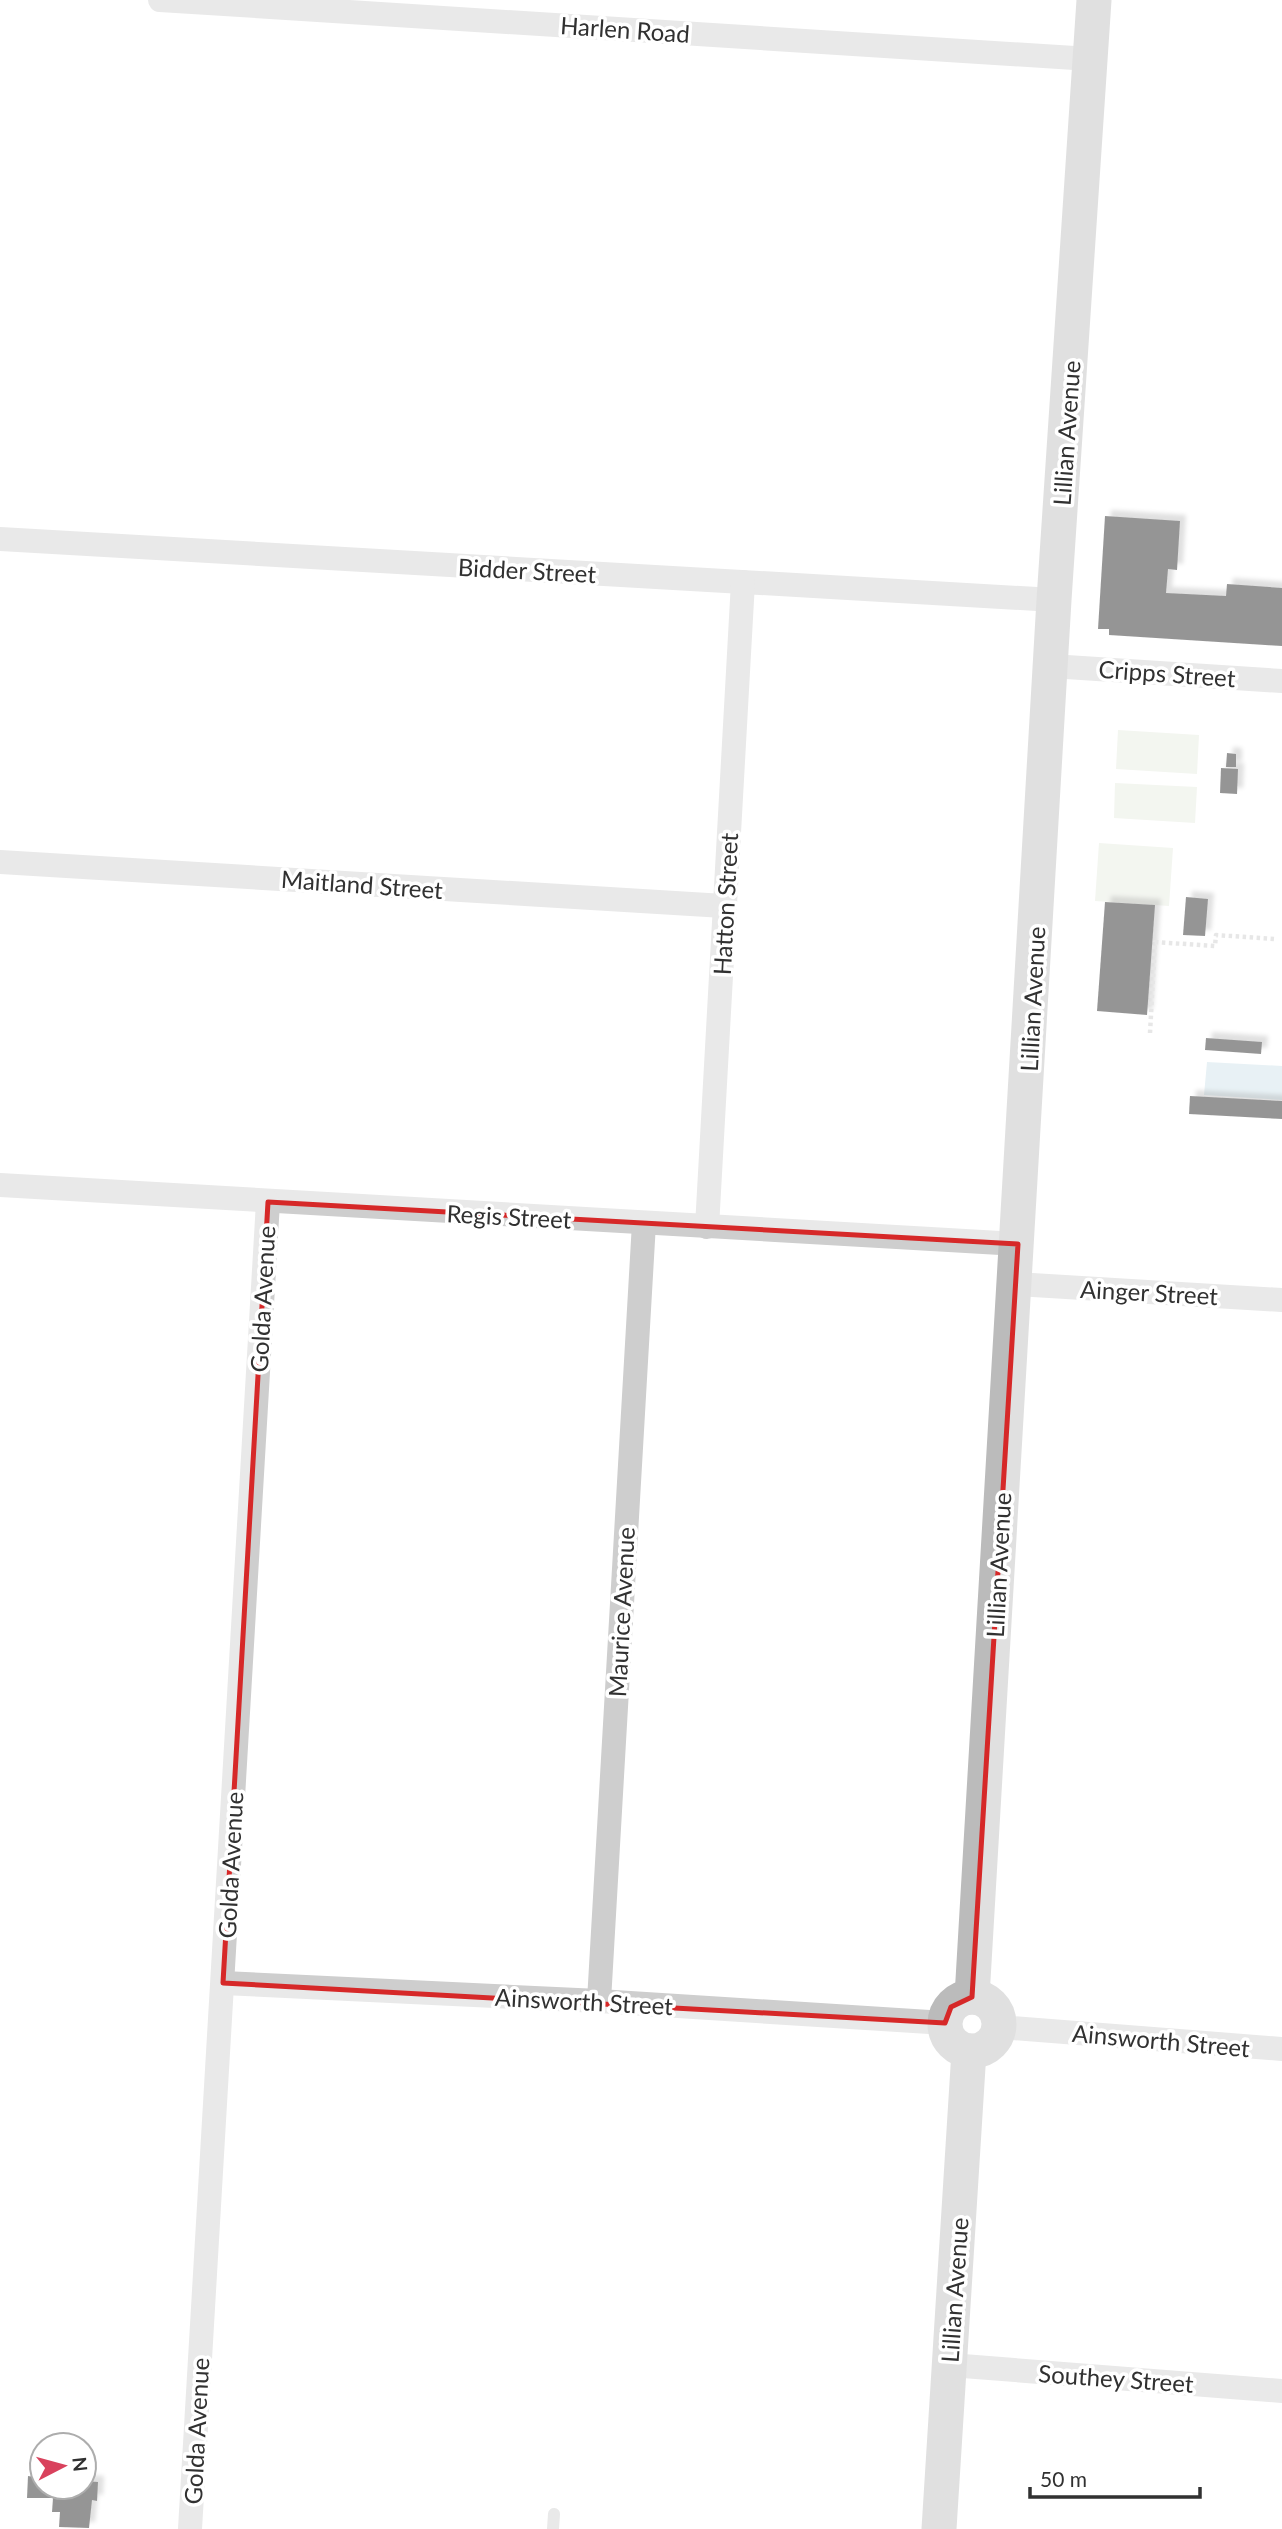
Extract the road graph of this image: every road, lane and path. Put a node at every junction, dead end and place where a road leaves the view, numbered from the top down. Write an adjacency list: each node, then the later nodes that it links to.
1 (160, 0): 2 (street, Harlen Road)
2 (170, 0): 4 (street, Harlen Road)
3 (1094, 0): 4 (street, Lillian Avenue)
4 (1090, 59): 7 (street, Lillian Avenue)
5 (0, 539): 6 (street, Bidder Street)
6 (743, 582): 7 (street, Bidder Street); 11 (street, Hatton Street)
7 (1054, 600): 8 (street, Lillian Avenue)
8 (1051, 666): 9 (street, Cripps Street); 18 (street, Lillian Avenue)
9 (1282, 681)
10 (0, 862): 11 (street, Maitland Street)
11 (724, 906): 17 (street, Hatton Street)
12 (1274, 939): 13 (path)
13 (1150, 1033)
14 (0, 1185): 15 (street, Regis Street)
15 (268, 1202): 16 (street, Regis Street); 21 (street, Golda Avenue)
16 (644, 1223): 17 (street, Regis Street); 23 (street, Maurice Avenue)
17 (707, 1227): 18 (street, Regis Street)
18 (1018, 1244): 19 (street, Lillian Avenue)
19 (1015, 1284): 20 (street, Ainger Street); 22 (street, Lillian Avenue)
20 (1282, 1300)
21 (223, 1983): 23 (street, Ainsworth Street); 31 (street, Golda Avenue)
22 (972, 1997): 24 (street); 25 (street)
23 (599, 2001): 24 (street, Ainsworth Street)
24 (945, 2023): 27 (street)
25 (999, 2027): 26 (street, Ainsworth Street); 27 (street)
26 (1282, 2049)
27 (969, 2051): 28 (street, Lillian Avenue)
28 (950, 2365): 29 (street, Southey Street); 33 (street, Lillian Avenue)
29 (1282, 2391)
30 (554, 2514): 32 (lane)
31 (190, 2529)
32 (553, 2529)
33 (939, 2529)

